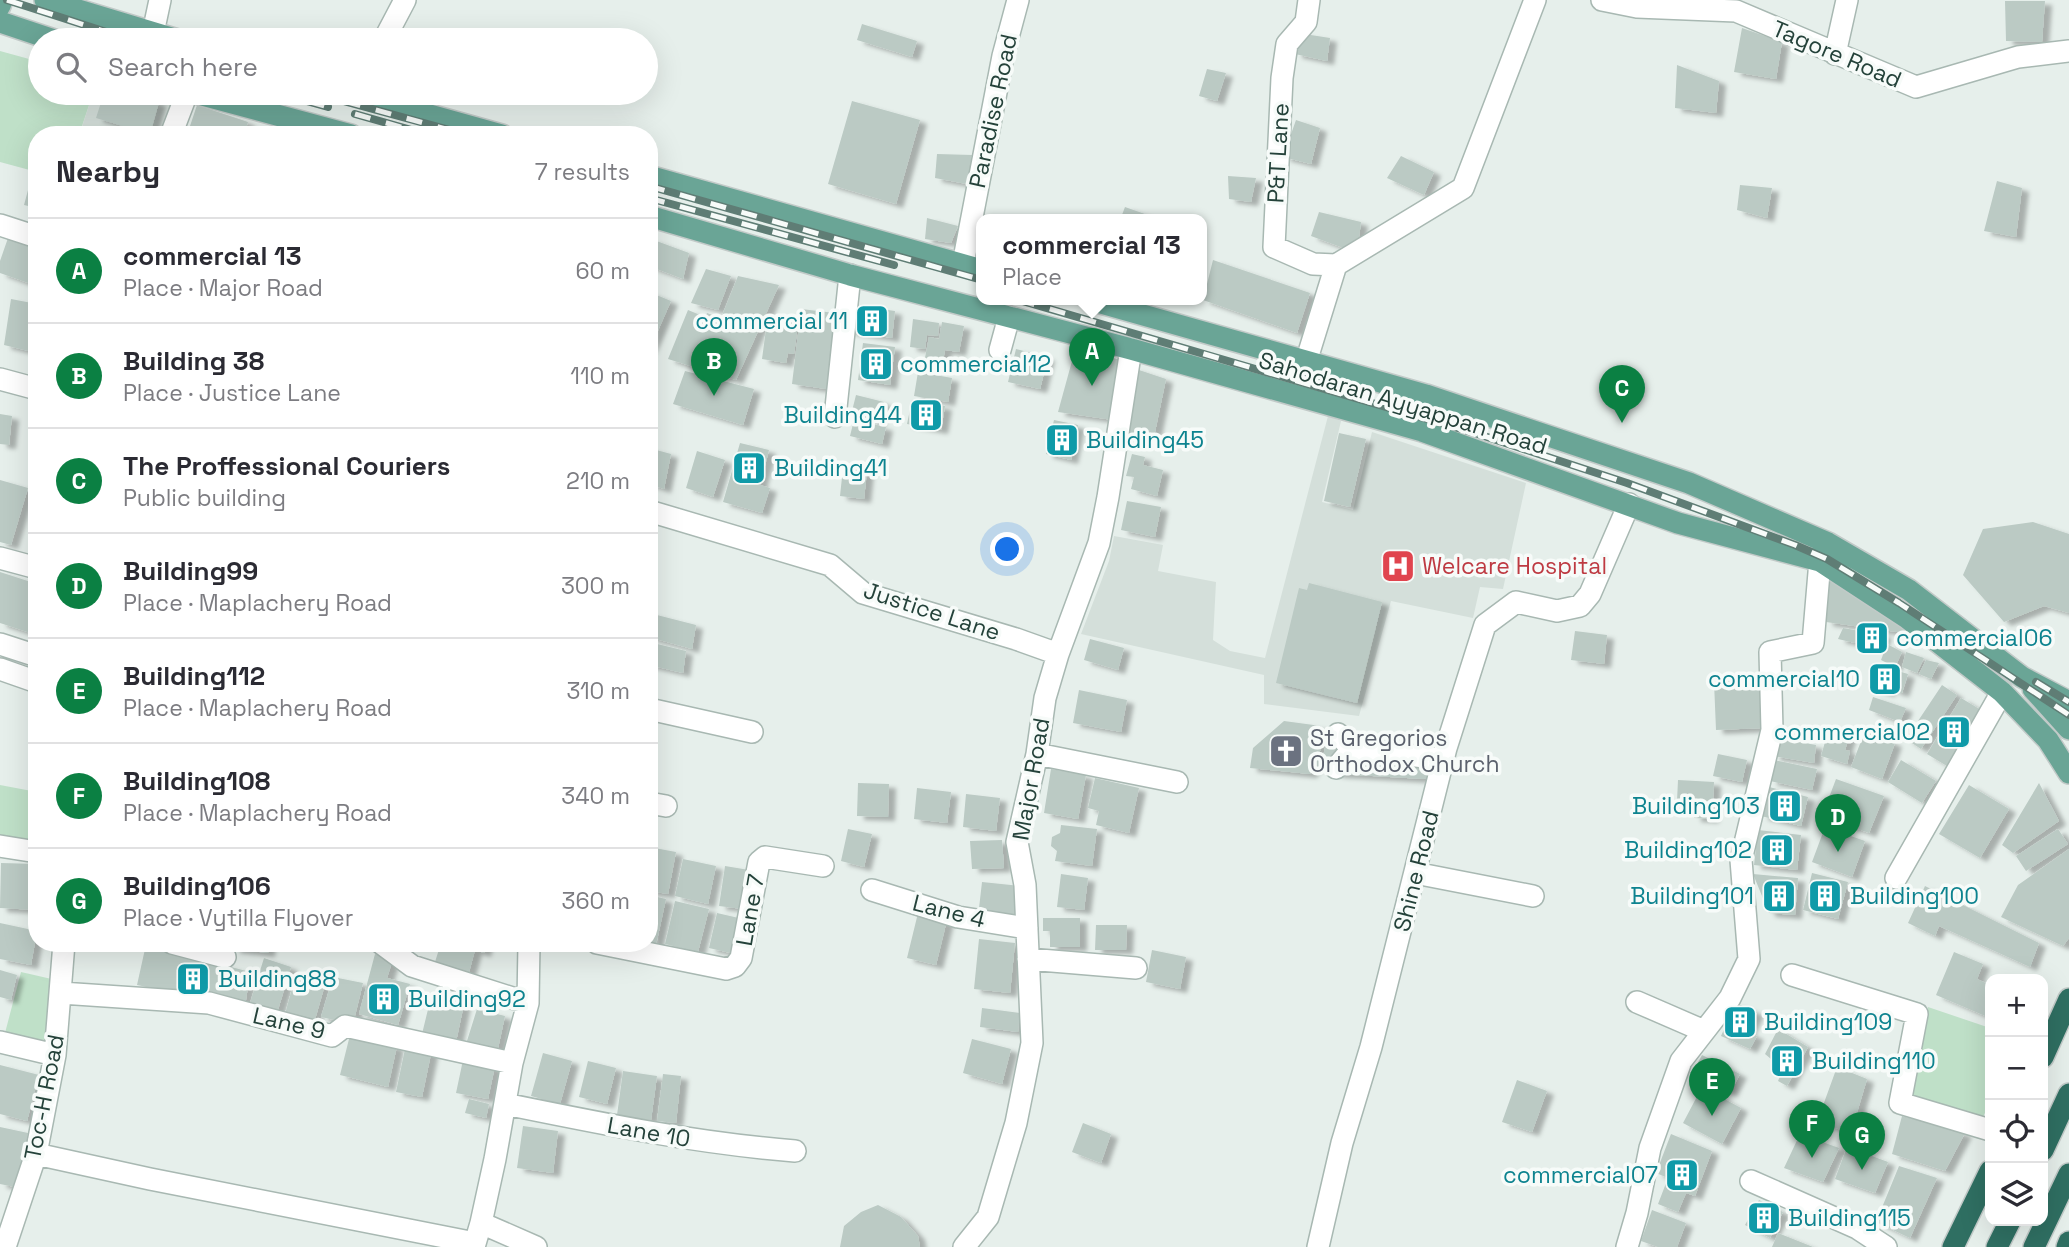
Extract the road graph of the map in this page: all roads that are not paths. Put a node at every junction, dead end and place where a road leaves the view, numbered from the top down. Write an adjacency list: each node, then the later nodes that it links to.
1 (2, 0): 10 (main road)
2 (45, 0): 12 (main road)
3 (160, 0): 13 (street)
4 (405, 0): 14 (street)
5 (1018, 0): 25 (street, Paradise Road)
6 (1309, 0): 30 (street, P&T Lane)
7 (1535, 0): 30 (street)
8 (1602, 0): 17 (street, Tagore Road)
9 (1847, 0): 17 (street)
10 (0, 6)
11 (0, 22): 15 (main road)
12 (137, 28)
13 (154, 28)
14 (390, 28)
15 (28, 31)
16 (2069, 51): 17 (street, Tagore Road)
17 (1835, 54)
18 (182, 105): 21 (street)
19 (240, 105): 22 (main road)
20 (398, 105): 23 (main road)
21 (174, 126)
22 (318, 126)
23 (471, 126)
24 (658, 179): 31 (main road)
25 (980, 214)
26 (658, 219): 32 (main road, Sahodaran Ayyappan Road)
27 (0, 225): 28 (street)
28 (28, 234)
29 (976, 240): 31 (street, Paradise Road)
30 (1336, 265): 37 (street)
31 (972, 267)
32 (850, 275): 34 (main road, Sahodaran Ayyappan Road); 40 (street)
33 (1108, 305): 37 (main road, Sahodaran Ayyappan Road)
34 (1009, 317): 35 (main road, Sahodaran Ayyappan Road); 36 (street)
35 (1131, 349): 42 (main road, Sahodaran Ayyappan Road); 50 (street, Major Road)
36 (1000, 350)
37 (1307, 362): 41 (main road, Sahodaran Ayyappan Road)
38 (0, 379): 39 (street)
39 (28, 387)
40 (835, 417)
41 (1553, 437): 42 (main road); 52 (main road, Sahodaran Ayyappan Road)
42 (1540, 472): 43 (main road, Sahodaran Ayyappan Road)
43 (1629, 505): 46 (main road, Sahodaran Ayyappan Road); 60 (street, Shine Road)
44 (658, 514): 50 (street, Justice Lane)
45 (0, 558): 47 (street)
46 (1819, 561): 54 (main road, Sahodaran Ayyappan Road); 85 (street)
47 (28, 566)
48 (8, 646): 49 (street); 51 (street)
49 (28, 653)
50 (1058, 654): 59 (street, Major Road)
51 (3, 670): 53 (street)
52 (2022, 677): 55 (main road); 57 (main road)
53 (28, 678)
54 (2003, 692): 62 (main road, Sahodaran Ayyappan Road); 68 (street)
55 (2069, 702)
56 (658, 711): 58 (street)
57 (2069, 729)
58 (752, 732)
59 (1037, 754): 63 (street); 71 (street, Major Road)
60 (1443, 760): 61 (street); 67 (street, Shine Road)
61 (1336, 768)
62 (2069, 773)
63 (1177, 782)
64 (0, 846): 65 (street)
65 (28, 851)
66 (823, 866): 76 (street, Lane 7)
67 (1415, 873): 70 (street); 106 (street, Shine Road)
68 (1896, 878)
69 (872, 890): 71 (street, Lane 4)
70 (1532, 896)
71 (1027, 928): 78 (street, Major Road)
72 (63, 952): 81 (street, Toc-H Road)
73 (206, 952): 77 (street)
74 (393, 952): 84 (street)
75 (529, 952): 84 (street)
76 (642, 952)
77 (225, 957)
78 (1028, 959): 79 (street); 105 (street, Major Road)
79 (1136, 968)
80 (1792, 975): 92 (street)
81 (61, 993): 88 (street, Toc-H Road); 89 (street, Lane 9)
82 (2069, 999): 87 (highway)
83 (1637, 1002): 85 (street)
84 (528, 1003): 89 (street)
85 (1704, 1031): 107 (street)
86 (0, 1042): 88 (street)
87 (2048, 1046)
88 (55, 1055): 95 (street, Toc-H Road)
89 (512, 1063): 91 (street)
90 (2069, 1094): 93 (highway)
91 (505, 1104): 94 (street, Lane 10); 101 (street)
92 (1985, 1128)
93 (2048, 1139)
94 (795, 1151)
95 (36, 1154): 99 (street, Toc-H Road); 101 (street)
96 (2069, 1174): 111 (highway)
97 (1751, 1181): 108 (street)
98 (1985, 1182): 109 (highway)
99 (10, 1200): 103 (street, Toc-H Road)
100 (2008, 1226): 110 (highway)
101 (477, 1238): 104 (street)
102 (2069, 1242): 112 (highway)
103 (7, 1247)
104 (536, 1247)
105 (964, 1247)
106 (1318, 1247)
107 (1627, 1247)
108 (1886, 1247)
109 (1954, 1247)
110 (1997, 1247)
111 (2034, 1247)
112 (2067, 1247)

